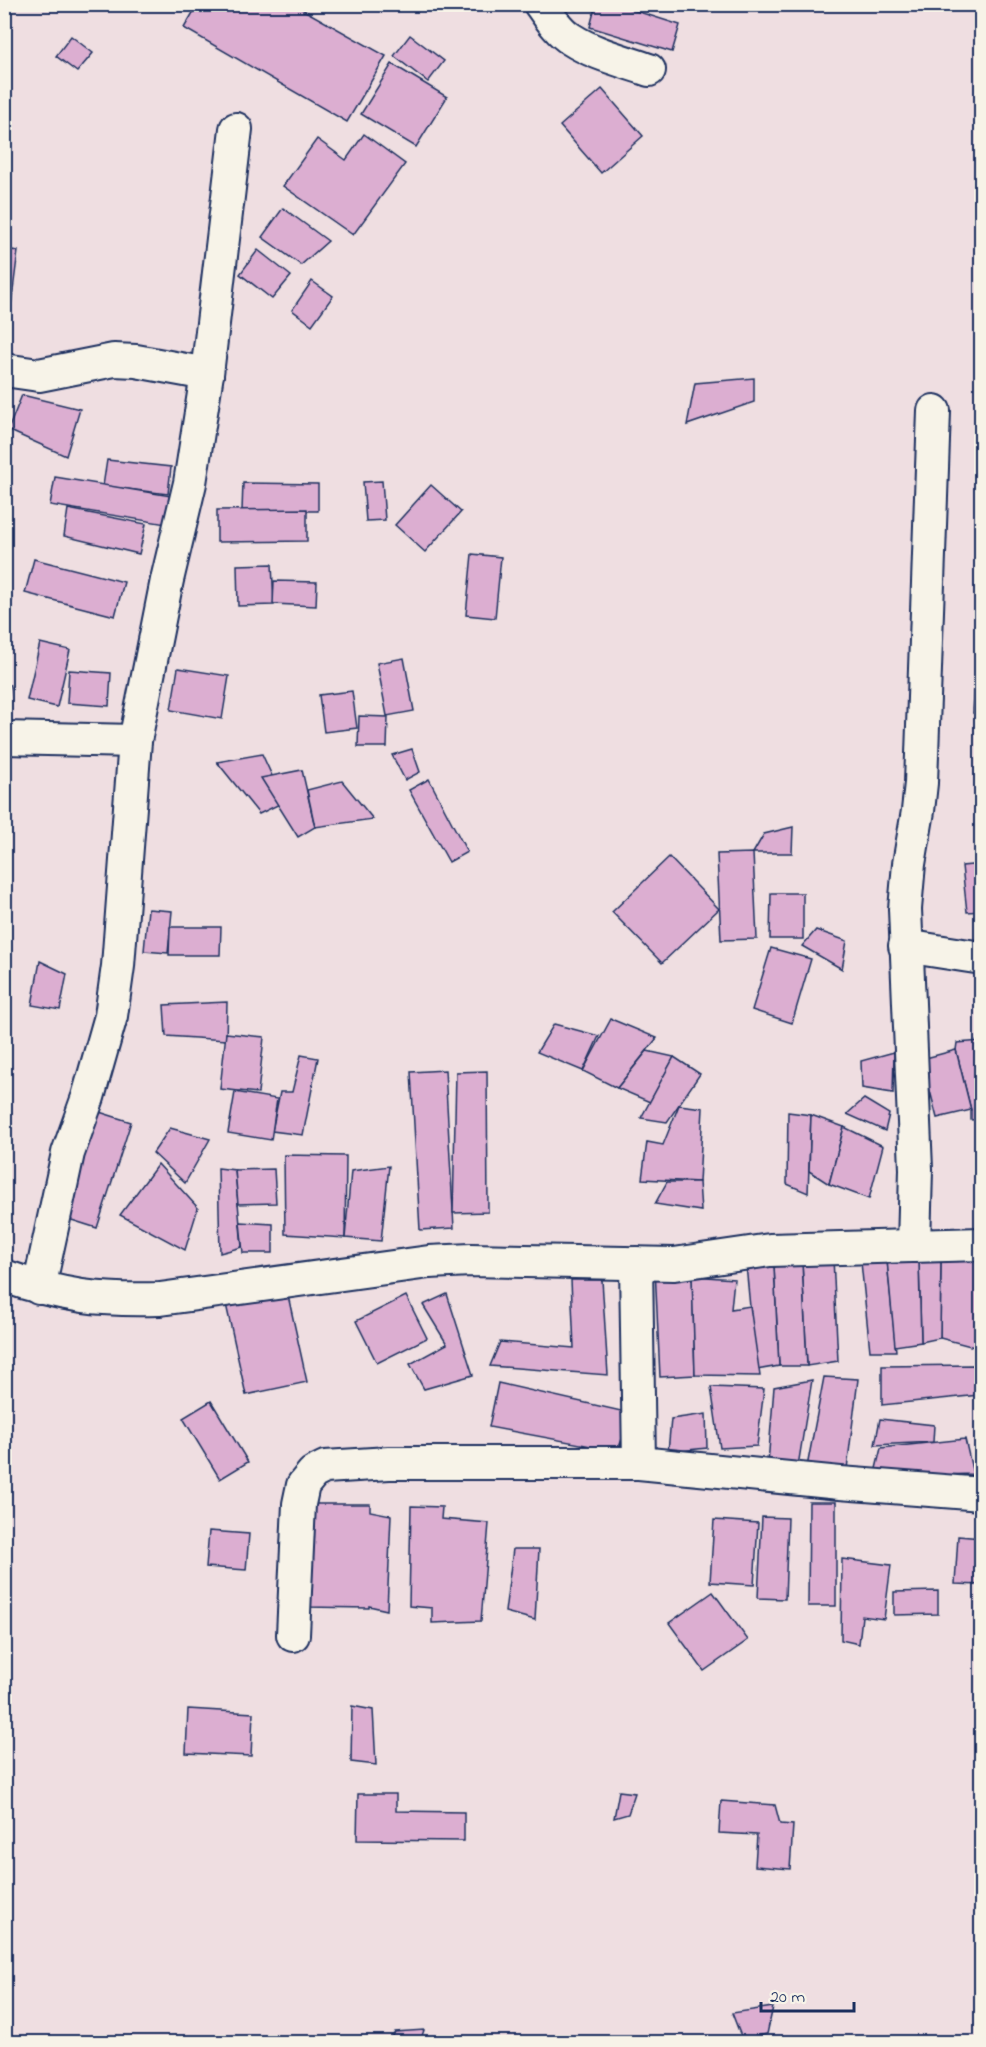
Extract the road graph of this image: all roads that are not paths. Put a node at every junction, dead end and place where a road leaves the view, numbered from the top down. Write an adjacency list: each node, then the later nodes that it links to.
1 (540, 4): 2 (street)
2 (649, 70)
3 (236, 129): 5 (street)
4 (4, 370): 5 (street)
5 (207, 374): 8 (street)
6 (934, 411): 9 (street)
7 (4, 738): 8 (street)
8 (135, 741): 15 (street)
9 (905, 946): 10 (street); 12 (street)
10 (981, 958)
11 (981, 1244): 12 (street)
12 (914, 1246): 13 (street)
13 (636, 1263): 15 (street); 16 (street)
14 (4, 1276): 15 (street)
15 (39, 1288)
16 (639, 1463): 17 (street); 18 (street)
17 (981, 1494)
18 (293, 1635)

